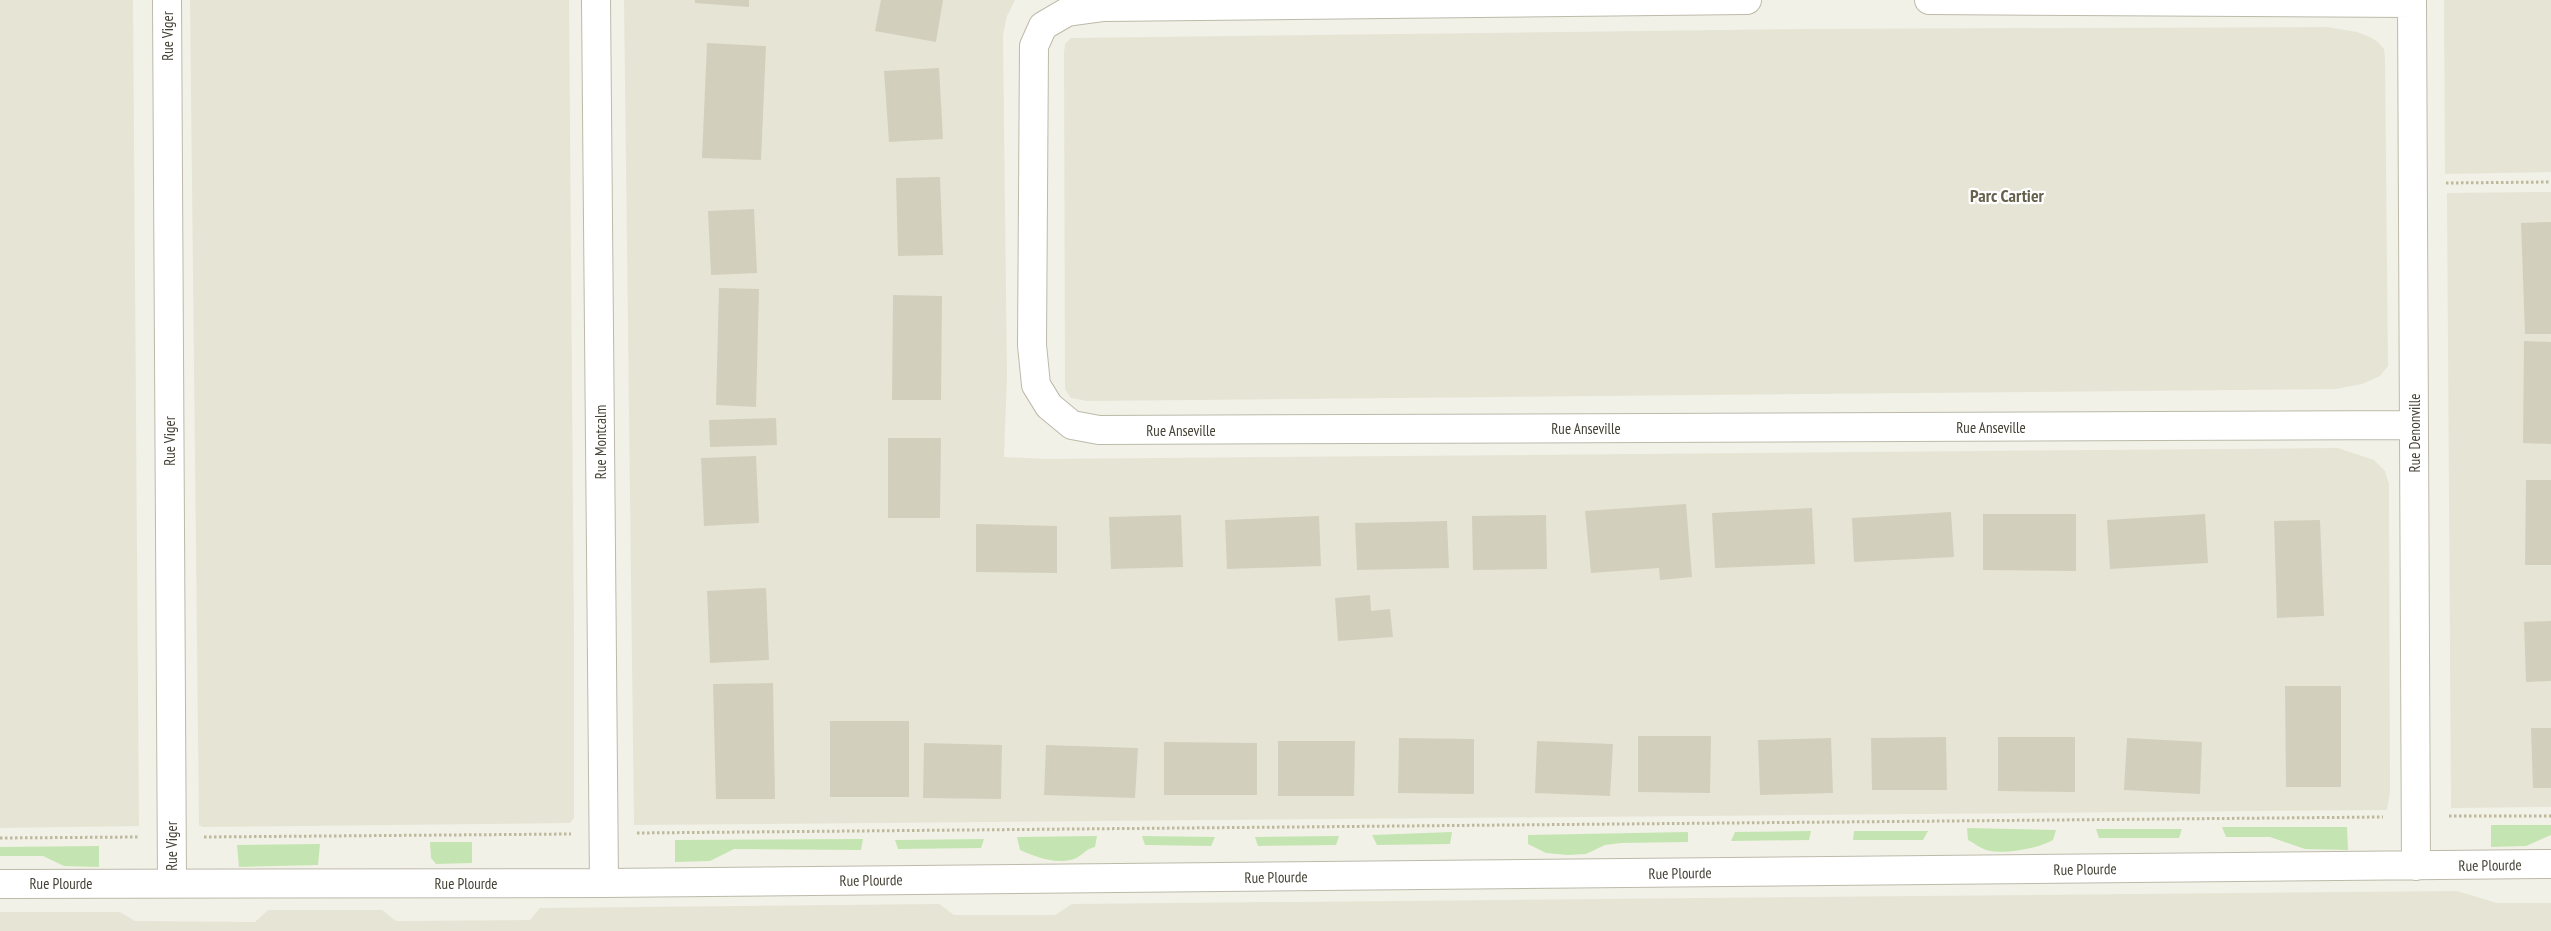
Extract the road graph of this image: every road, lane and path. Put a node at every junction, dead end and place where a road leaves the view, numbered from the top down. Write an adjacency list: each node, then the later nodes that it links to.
1 (167, 0): 12 (street, Rue Viger)
2 (596, 0): 11 (street, Rue Montcalm)
3 (1747, 0): 8 (street, Rue Anseville)
4 (1929, 0): 5 (street)
5 (2412, 2): 7 (street, Rue Denonville)
6 (2551, 182): 7 (path)
7 (2413, 183): 8 (street, Rue Denonville)
8 (2414, 425): 10 (street, Rue Denonville)
9 (2551, 816): 10 (path)
10 (2416, 817): 11 (path); 15 (street, Rue Denonville)
11 (603, 834): 12 (path); 17 (street, Rue Montcalm)
12 (171, 837): 13 (path); 16 (street, Rue Viger)
13 (0, 838)
14 (2551, 864): 15 (street, Rue Plourde)
15 (2416, 866): 17 (street, Rue Plourde)
16 (172, 883): 17 (street, Rue Plourde); 18 (street, Rue Plourde)
17 (604, 883)
18 (0, 884)

